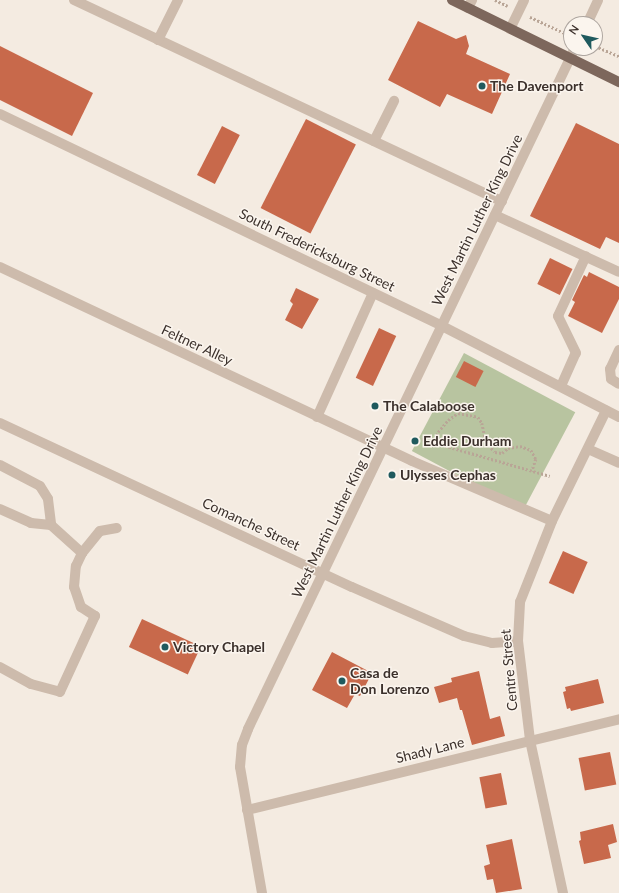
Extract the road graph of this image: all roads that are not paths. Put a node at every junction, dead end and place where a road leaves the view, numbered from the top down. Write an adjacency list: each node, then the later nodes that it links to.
1 (74, 0): 9 (street)
2 (178, 0): 9 (street)
3 (452, 0): 6 (main road)
4 (524, 0): 8 (street)
5 (598, 0): 7 (street)
6 (470, 4): 8 (main road)
7 (591, 16)
8 (510, 29): 11 (main road)
9 (158, 40): 15 (street)
10 (571, 56): 11 (street, West Martin Luther King Drive)
11 (570, 59): 12 (main road); 16 (street, West Martin Luther King Drive)
12 (619, 82)
13 (394, 101): 15 (street)
14 (0, 114): 21 (street, South Fredericksburg Street)
15 (374, 141): 16 (street)
16 (502, 201): 17 (street, West Martin Luther King Drive)
17 (495, 215): 18 (street); 22 (street, West Martin Luther King Drive)
18 (586, 256): 20 (street); 25 (street)
19 (0, 267): 27 (street, Feltner Alley)
20 (619, 272)
21 (373, 293): 22 (street, South Fredericksburg Street); 27 (street)
22 (442, 326): 25 (street, South Fredericksburg Street); 30 (street, West Martin Luther King Drive)
23 (619, 350): 24 (street)
24 (619, 384)
25 (561, 386): 26 (street, South Fredericksburg Street)
26 (606, 411): 28 (street, South Fredericksburg Street); 31 (street, Centre Street)
27 (317, 417): 30 (street, Feltner Alley)
28 (619, 417)
29 (0, 423): 39 (street, Comanche Street)
30 (383, 448): 35 (street, Feltner Alley); 39 (street, West Martin Luther King Drive)
31 (588, 449): 32 (street); 35 (street, Centre Street)
32 (619, 463)
33 (0, 465): 36 (street)
34 (0, 509): 36 (street)
35 (552, 521): 40 (street, Centre Street)
36 (51, 524): 38 (street)
37 (117, 528): 38 (street)
38 (82, 553): 41 (street)
39 (323, 573): 40 (street, Comanche Street); 44 (street, West Martin Luther King Drive)
40 (518, 641): 43 (street, Centre Street)
41 (0, 667)
42 (619, 718): 43 (street, Shady Lane)
43 (530, 740): 44 (street, Shady Lane); 46 (street, Centre Street)
44 (247, 810): 45 (street, West Martin Luther King Drive)
45 (262, 893)
46 (563, 893)

